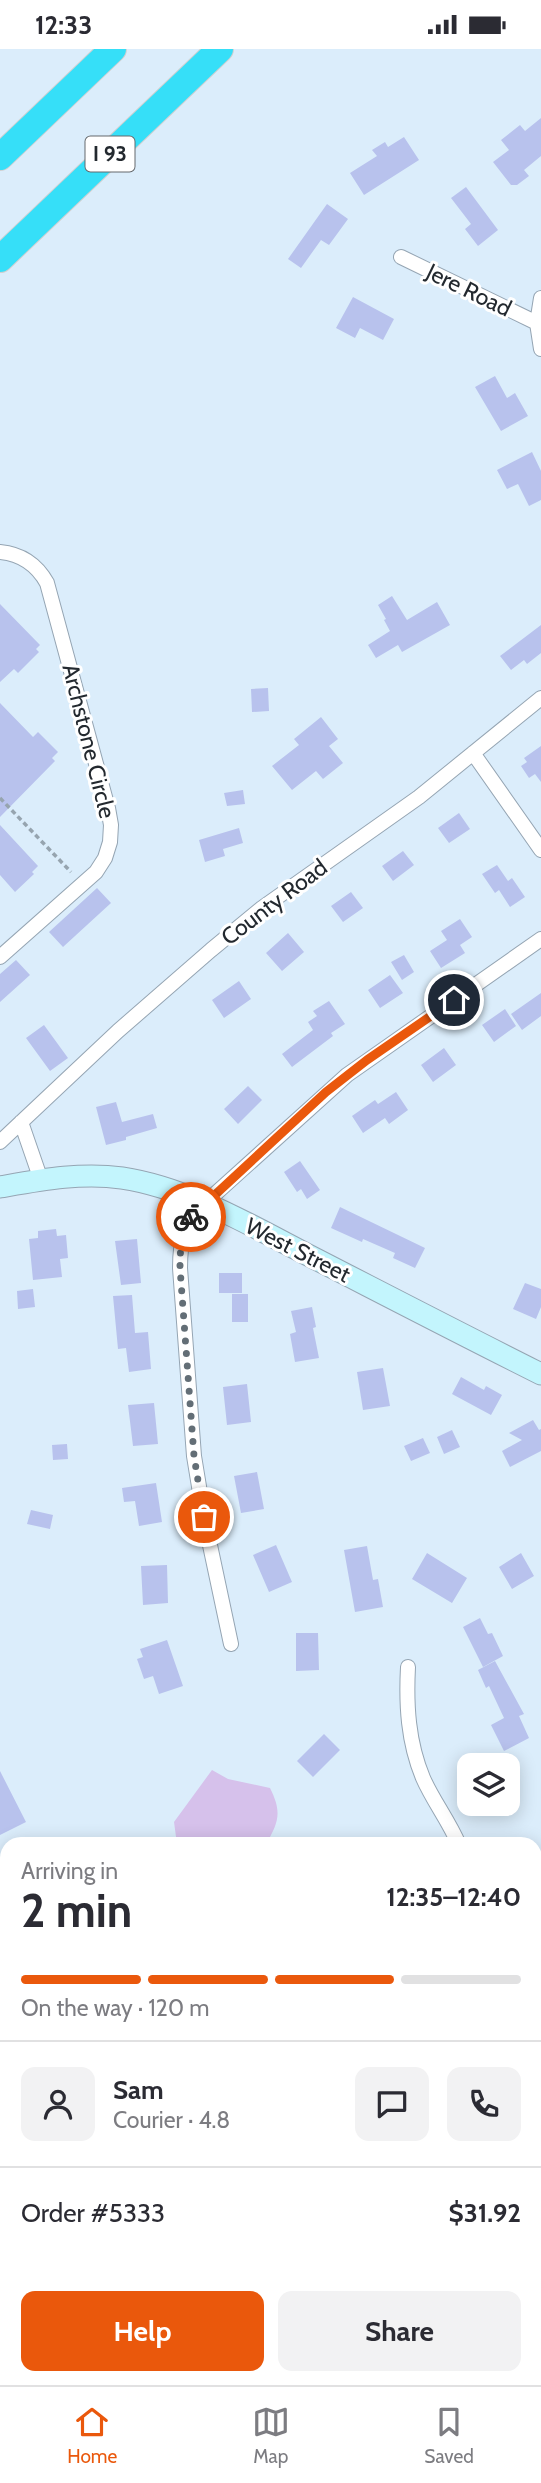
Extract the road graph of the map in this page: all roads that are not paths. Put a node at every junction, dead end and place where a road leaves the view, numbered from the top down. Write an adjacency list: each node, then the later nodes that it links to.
1 (113, 49): 3 (highway)
2 (220, 49): 5 (highway, I 93)
3 (0, 157)
4 (401, 257): 7 (street, Jere Road)
5 (0, 259)
6 (541, 297): 7 (street)
7 (537, 323): 8 (street)
8 (541, 349)
9 (0, 552): 14 (street, Archstone Circle)
10 (541, 698): 11 (street, County Road)
11 (473, 753): 12 (street); 15 (street, County Road)
12 (541, 850)
13 (541, 939): 19 (street)
14 (0, 957)
15 (21, 1122): 16 (street, County Road); 17 (street)
16 (0, 1142)
17 (41, 1180): 18 (main road, West Street); 19 (main road, West Street)
18 (0, 1187)
19 (204, 1204): 20 (main road, West Street); 21 (street)
20 (541, 1374)
21 (231, 1644)
22 (408, 1667): 23 (street)
23 (455, 1837)

